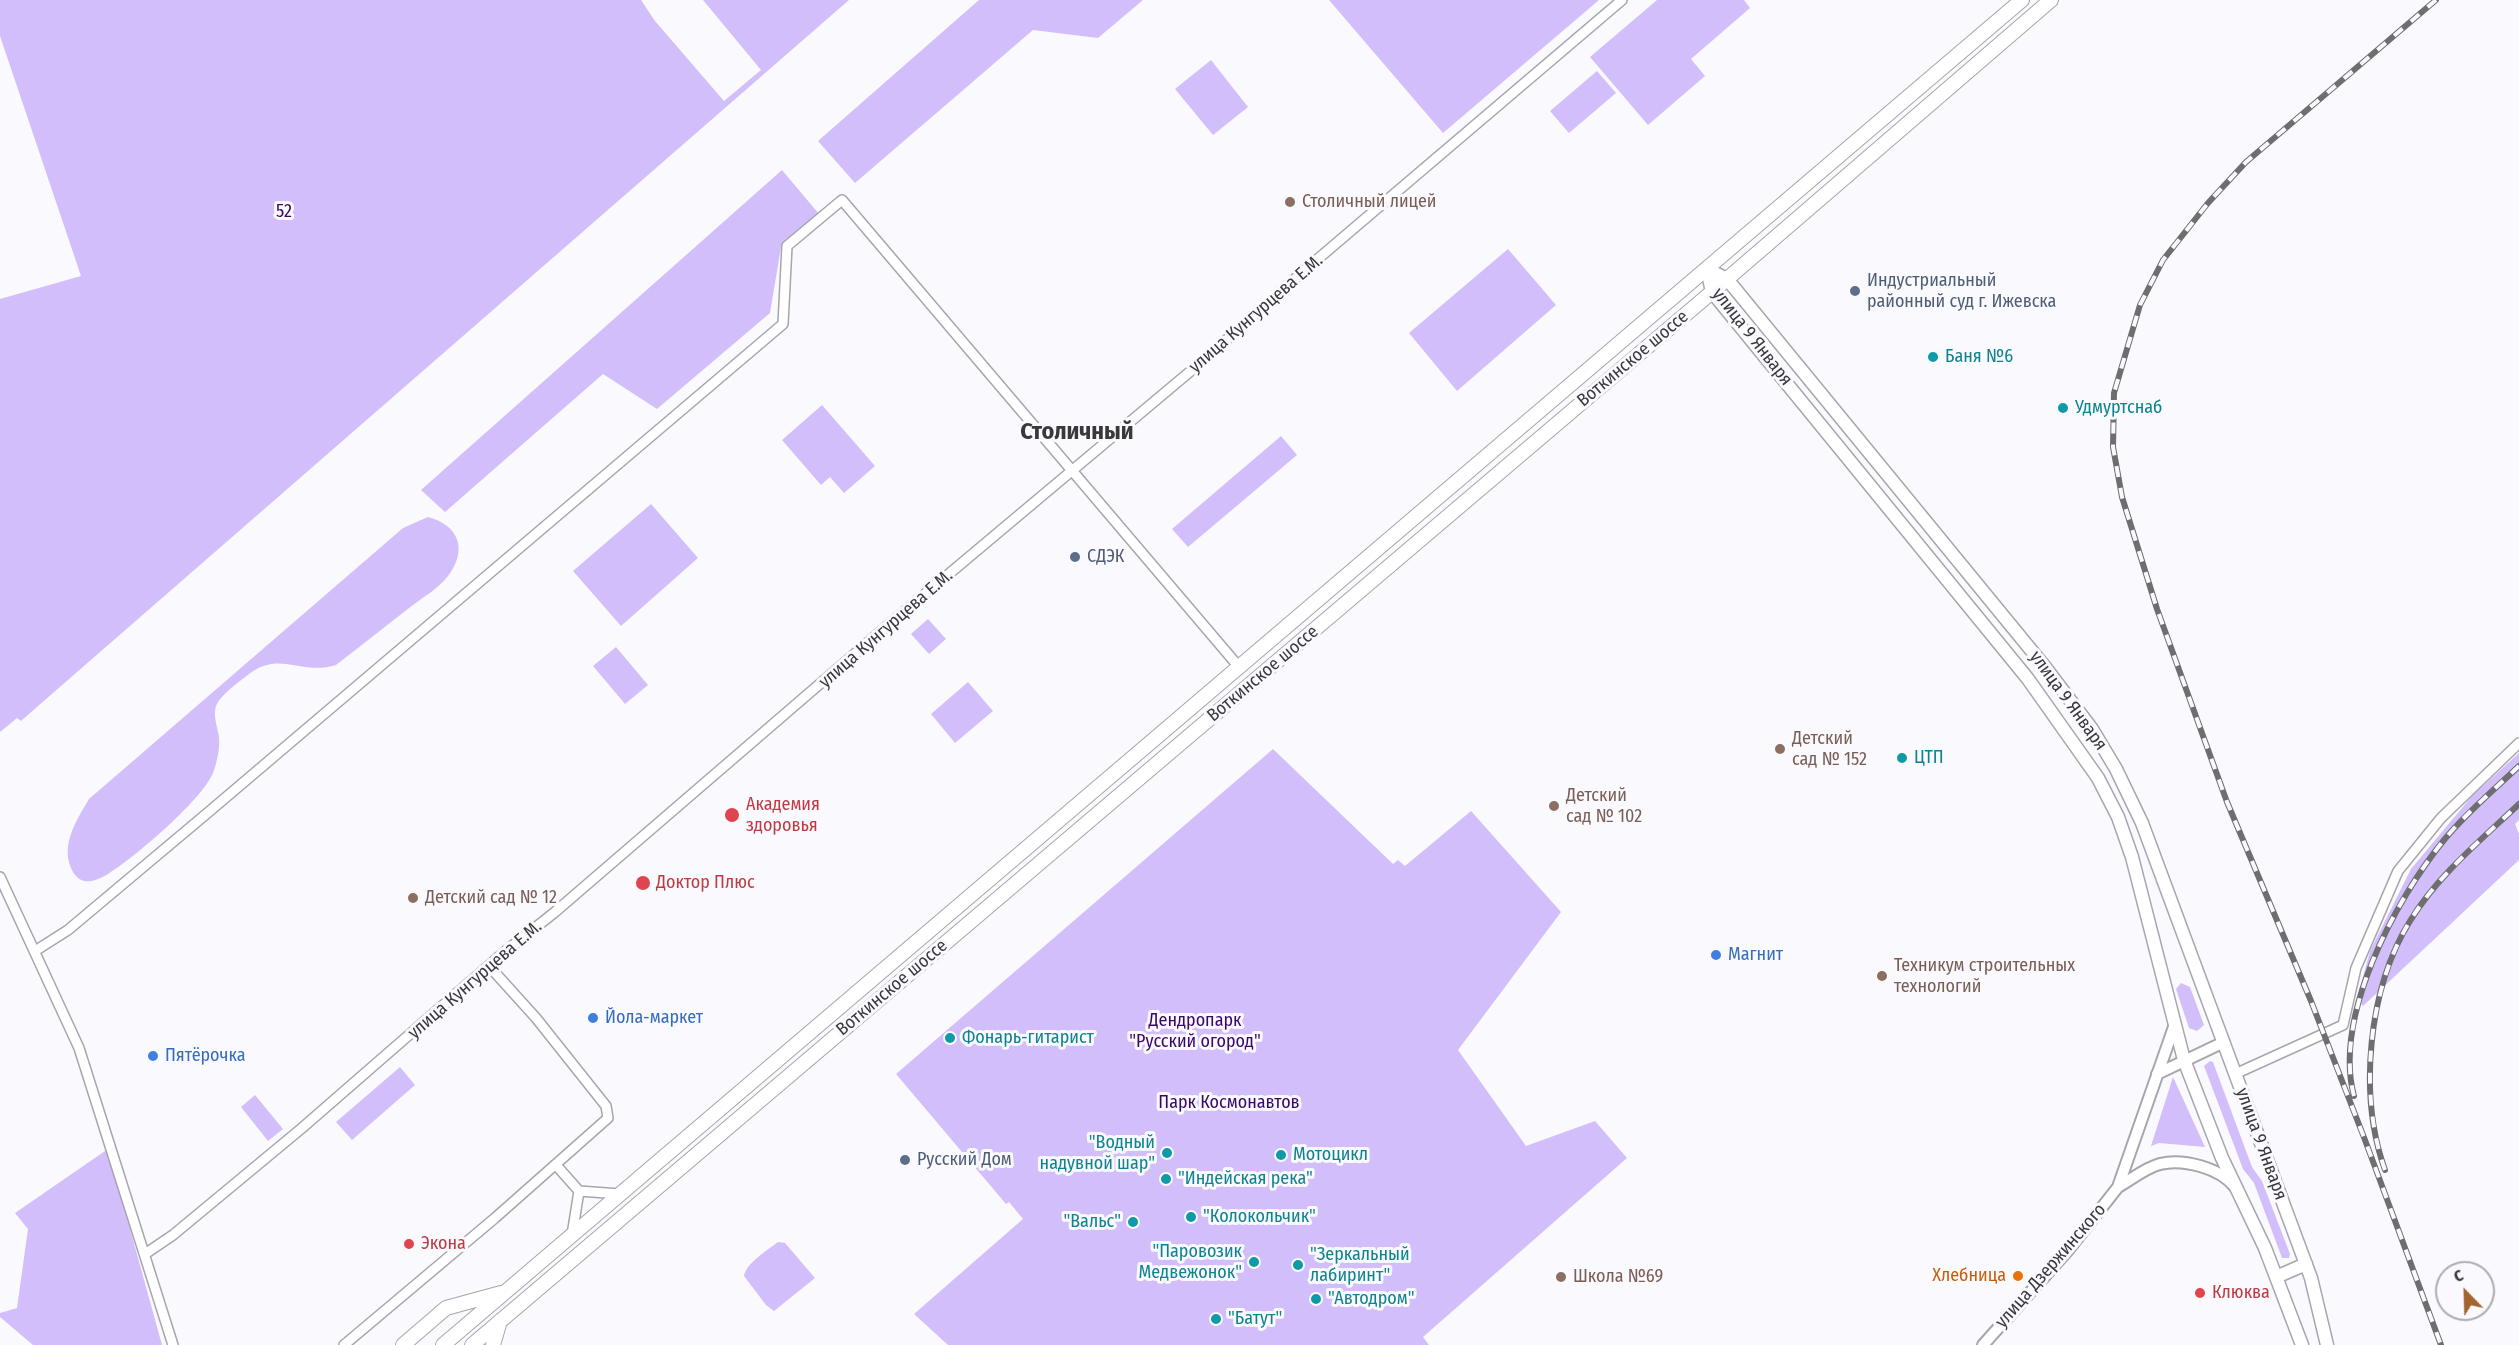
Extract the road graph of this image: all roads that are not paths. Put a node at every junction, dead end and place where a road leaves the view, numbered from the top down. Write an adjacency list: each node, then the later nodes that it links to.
1 (1622, 0): 7 (street, улица Кунгурцева Е.М.)
2 (2022, 0): 4 (main road, Воткинское шоссе)
3 (2051, 0): 5 (main road, Воткинское шоссе)
4 (1707, 269): 5 (main road, улица 9 Января); 6 (main road, улица 9 Января); 10 (main road, Воткинское шоссе)
5 (1727, 279): 6 (main road, Воткинское шоссе); 8 (main road, улица 9 Января)
6 (1712, 292): 9 (main road, улица 9 Января); 30 (main road, Воткинское шоссе)
7 (1071, 471): 10 (street); 13 (street); 14 (street, улица Кунгурцева Е.М.)
8 (2023, 640): 9 (main road); 16 (main road, улица 9 Января)
9 (2007, 652): 15 (main road, улица 9 Января)
10 (1239, 668): 23 (main road, Воткинское шоссе)
11 (2519, 743): 19 (street)
12 (0, 877): 13 (street)
13 (35, 951): 26 (street)
14 (489, 966): 20 (street); 26 (street, улица Кунгурцева Е.М.)
15 (2175, 1024): 17 (main road, улица 9 Января); 18 (street, улица Дзержинского)
16 (2224, 1042): 17 (street); 19 (main road, улица 9 Января)
17 (2184, 1060): 18 (street); 24 (main road, улица 9 Января)
18 (2157, 1074): 21 (street, улица Дзержинского)
19 (2235, 1074): 27 (main road, улица 9 Января)
20 (556, 1165): 22 (street); 32 (street)
21 (2118, 1187): 24 (street, улица Дзержинского); 37 (street, улица Дзержинского)
22 (579, 1191): 23 (street); 25 (street)
23 (620, 1194): 25 (main road, Воткинское шоссе)
24 (2241, 1195): 28 (main road, улица 9 Января)
25 (572, 1235): 29 (main road, Воткинское шоссе)
26 (145, 1254): 31 (street)
27 (2306, 1264): 28 (main road); 39 (main road, улица 9 Января)
28 (2276, 1277): 38 (main road, улица 9 Января)
29 (506, 1292): 33 (main road); 34 (main road, Воткинское шоссе)
30 (501, 1320): 35 (main road, Воткинское шоссе); 36 (main road)
31 (173, 1345)
32 (344, 1345)
33 (403, 1345)
34 (443, 1345)
35 (472, 1345)
36 (493, 1345)
37 (1983, 1345)
38 (2302, 1345)
39 (2327, 1345)

